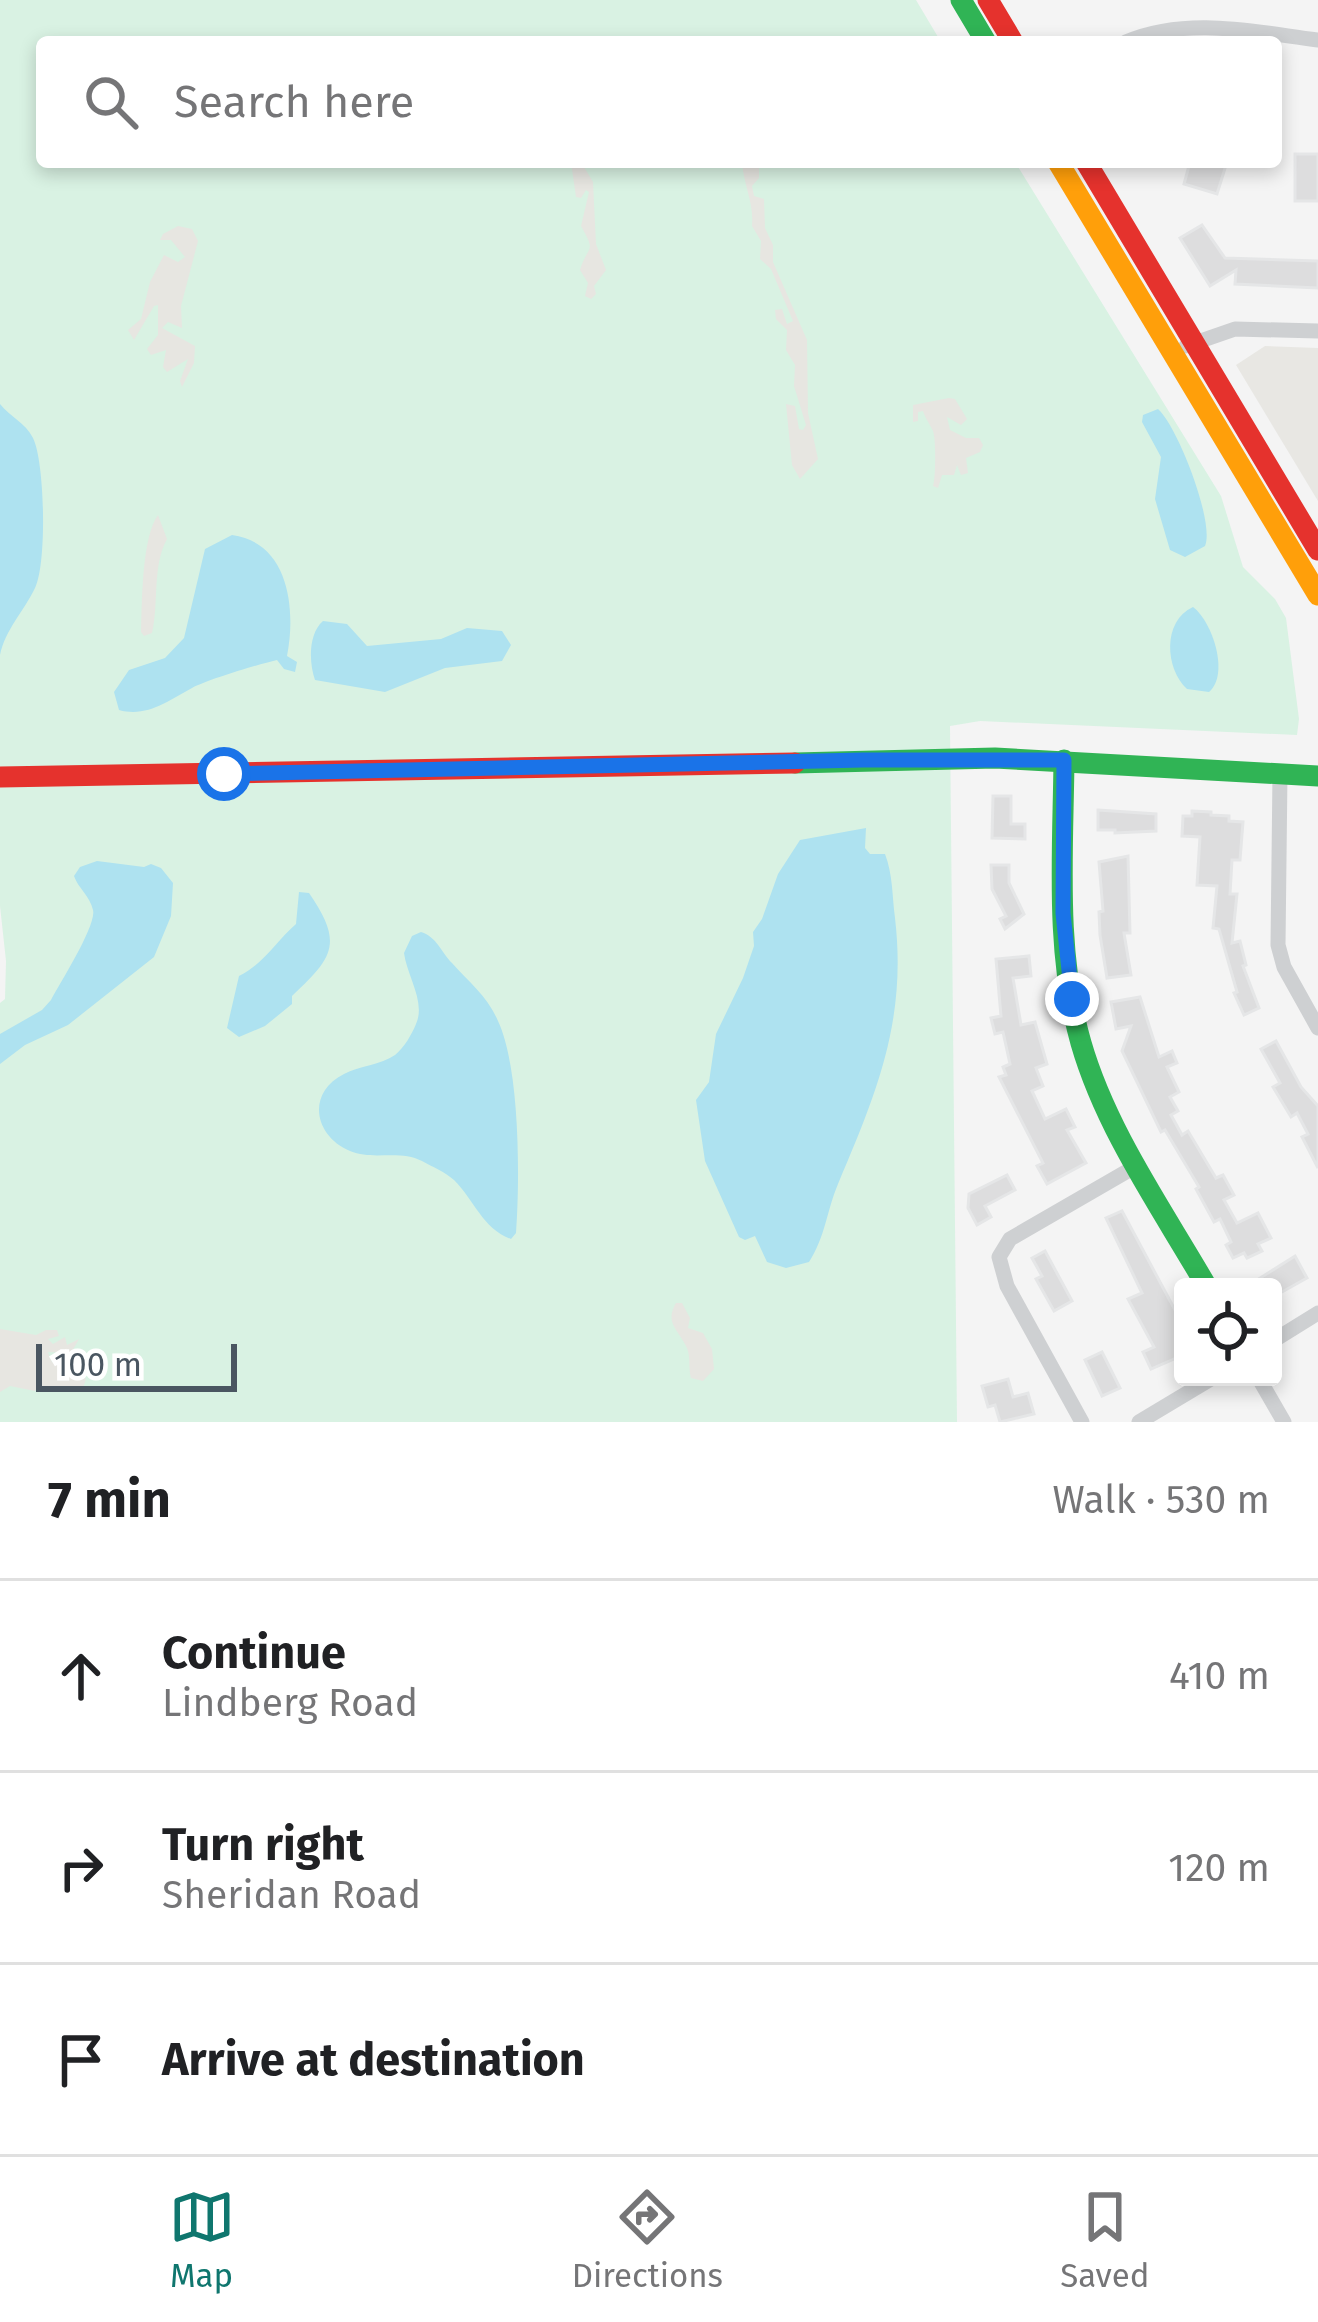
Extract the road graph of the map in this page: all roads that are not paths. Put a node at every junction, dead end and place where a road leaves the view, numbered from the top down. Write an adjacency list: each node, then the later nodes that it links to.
1 (961, 0): 3 (main road)
2 (988, 0): 4 (main road)
3 (982, 36)
4 (1009, 36)
5 (1146, 36): 6 (street)
6 (1318, 40)
7 (1062, 168): 10 (main road)
8 (1089, 168): 10 (main road)
9 (1318, 332): 10 (street)
10 (1184, 348): 11 (main road); 12 (main road)
11 (1318, 550)
12 (1318, 595)
13 (1064, 760): 14 (main road); 16 (main road); 18 (main road)
14 (1280, 773): 15 (main road); 17 (street)
15 (1318, 776)
16 (0, 777)
17 (1318, 1028)
18 (1138, 1165): 19 (main road); 24 (street)
19 (1202, 1278)
20 (1318, 1313): 21 (street)
21 (1282, 1335)
22 (1199, 1386): 25 (street)
23 (1263, 1386): 26 (street)
24 (1082, 1422)
25 (1139, 1422)
26 (1284, 1422)

